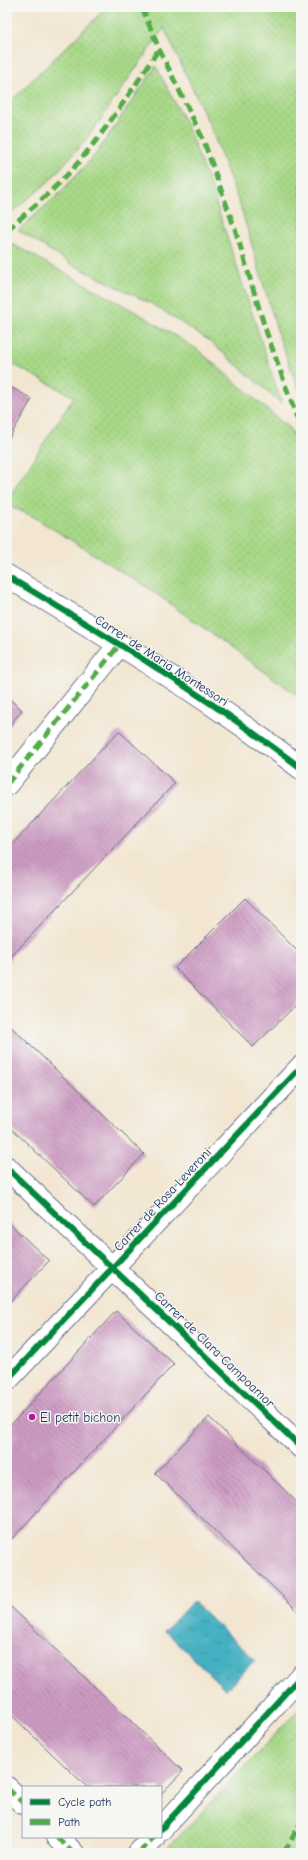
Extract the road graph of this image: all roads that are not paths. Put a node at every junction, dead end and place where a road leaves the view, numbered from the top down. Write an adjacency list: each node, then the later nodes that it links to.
1 (7, 576): 2 (street, Carrer de Maria Montessori)
2 (120, 644): 3 (street, Carrer de Maria Montessori); 4 (street)
3 (301, 768)
4 (7, 784)
5 (301, 1067): 7 (street, Carrer de Rosa Leveroni)
6 (7, 1168): 7 (street, Carrer de Clara Campoamor)
7 (113, 1267): 8 (street, Carrer de Rosa Leveroni); 9 (street, Carrer de Clara Campoamor)
8 (7, 1380)
9 (301, 1447)
10 (301, 1676): 13 (street)
11 (7, 1788): 12 (street)
12 (22, 1802)
13 (162, 1828)
14 (58, 1838): 16 (street)
15 (153, 1838): 17 (street)
16 (74, 1853)
17 (140, 1853)

